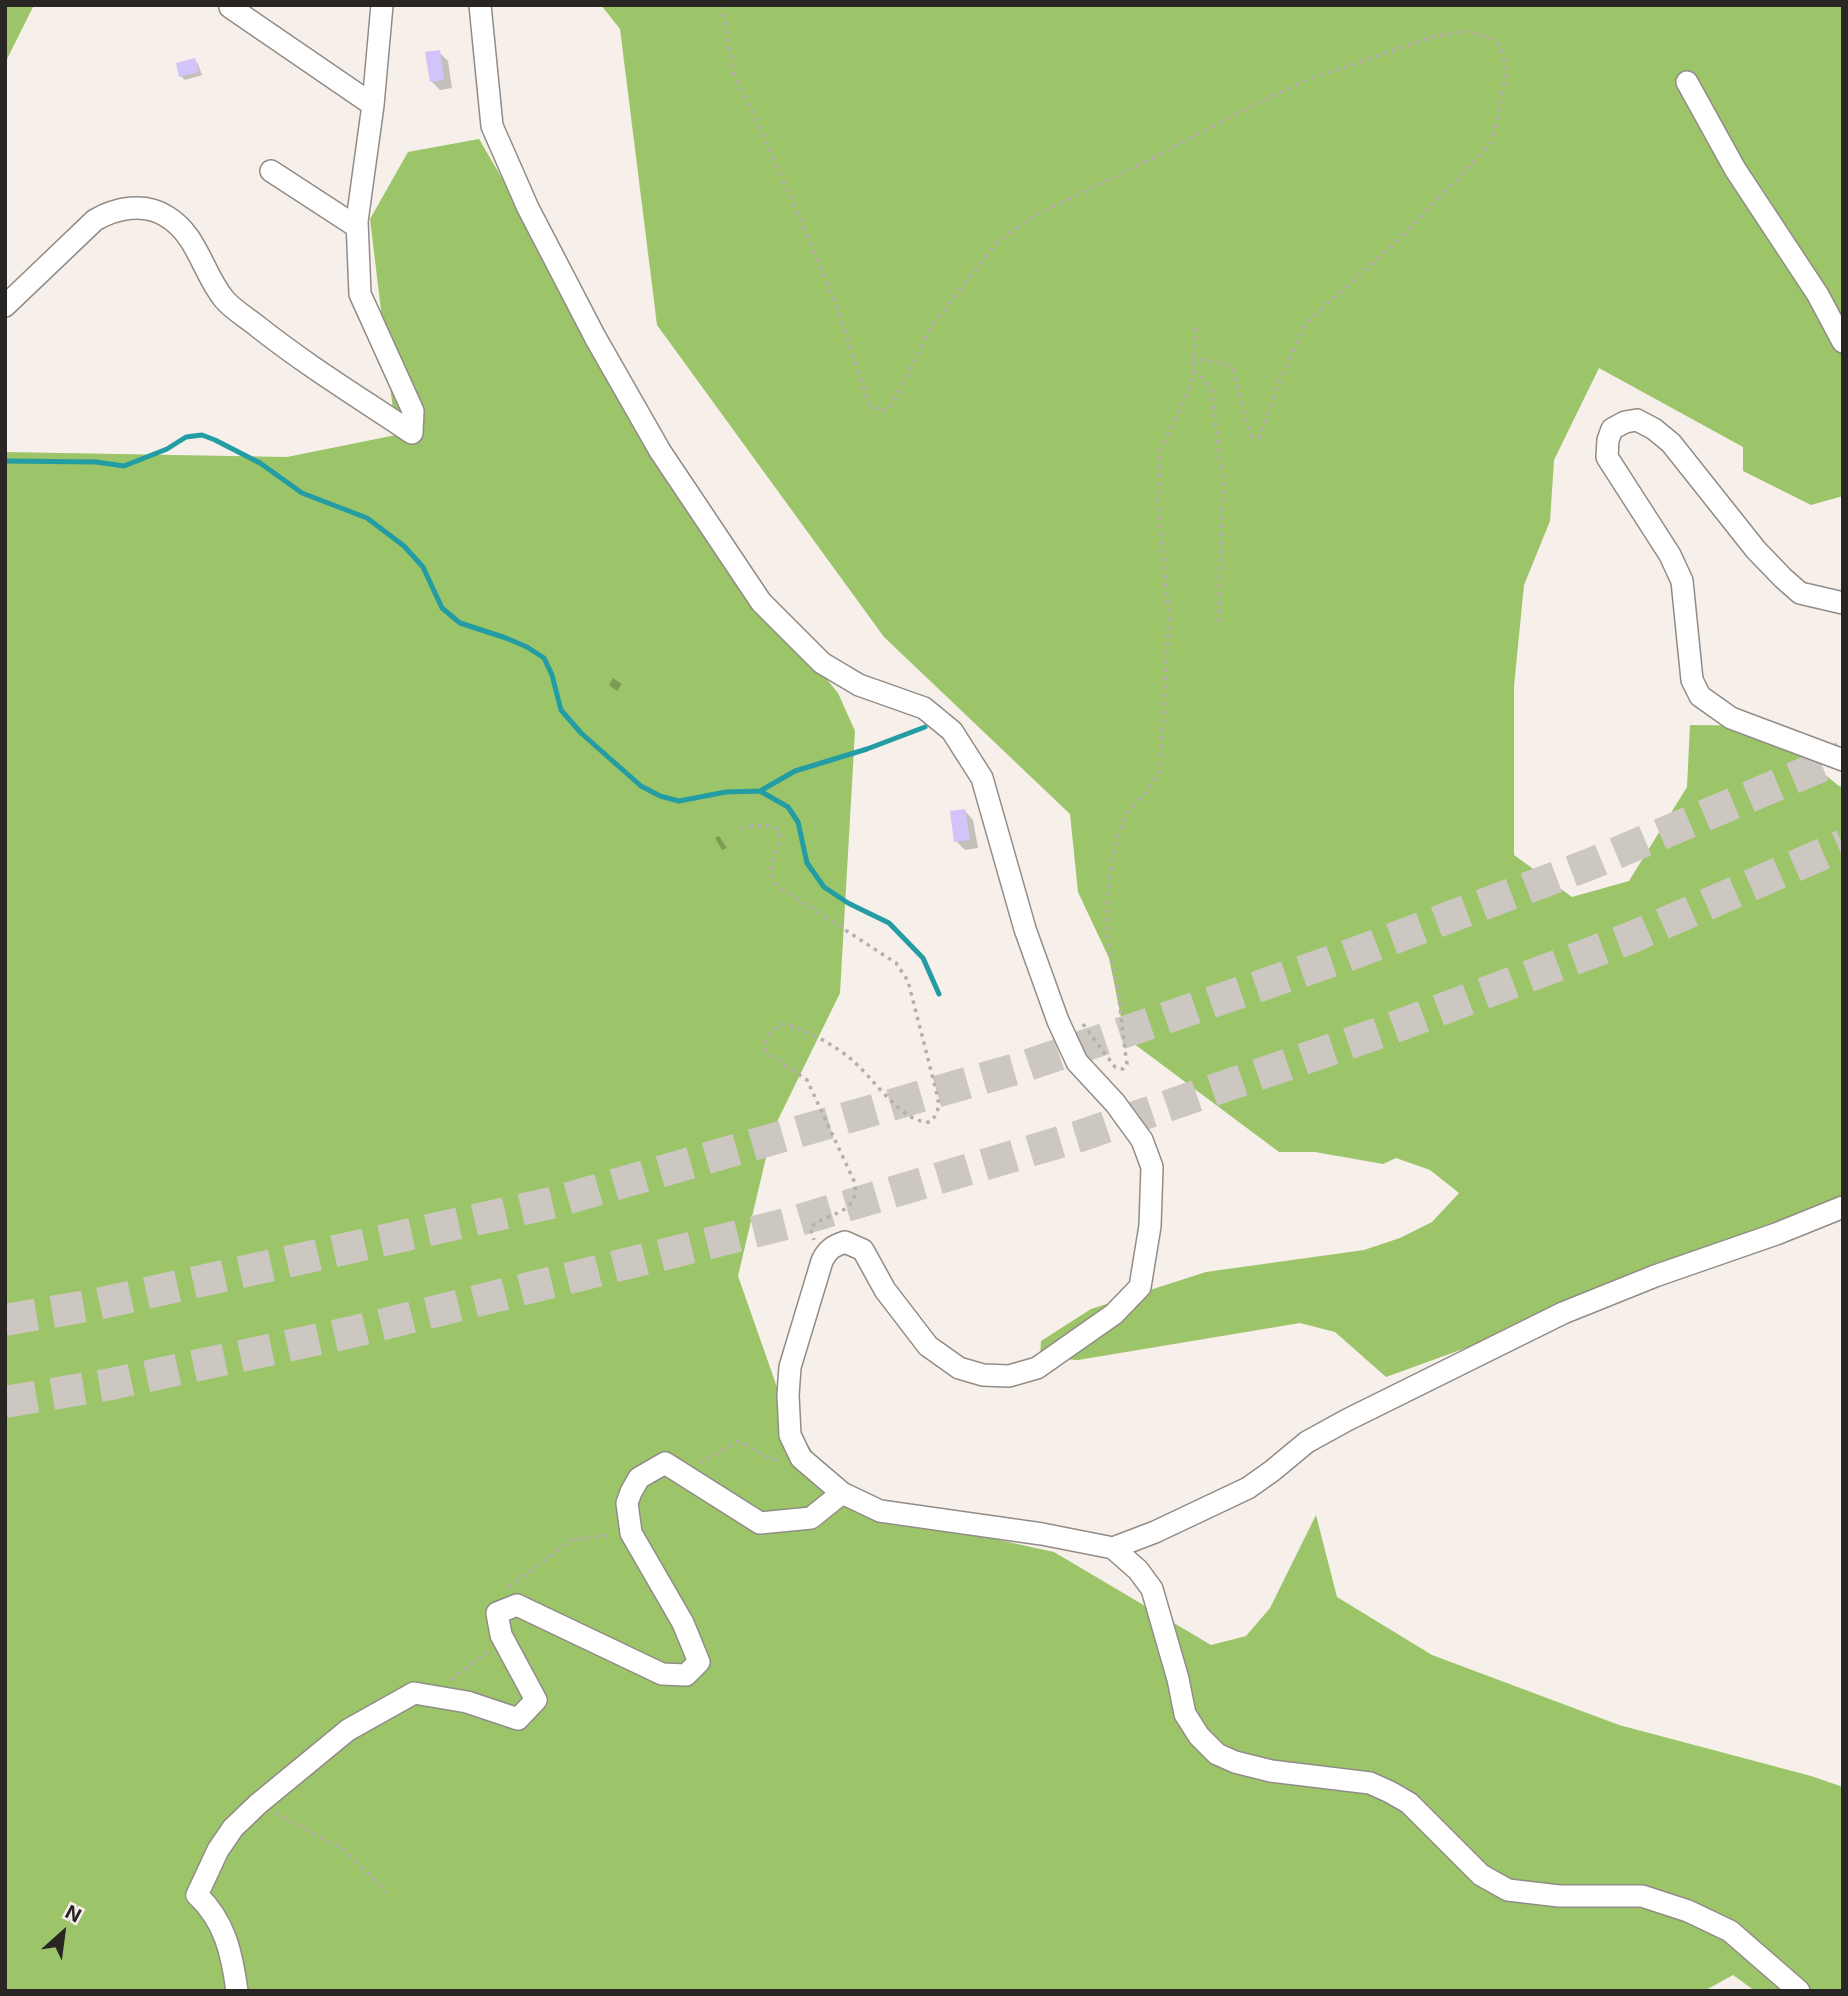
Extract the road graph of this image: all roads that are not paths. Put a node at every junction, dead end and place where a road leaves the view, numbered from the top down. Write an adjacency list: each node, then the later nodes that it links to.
1 (382, 5): 5 (street)
2 (480, 5): 13 (street)
3 (230, 8): 5 (street)
4 (1687, 82): 9 (street)
5 (373, 104): 7 (street)
6 (271, 171): 7 (street)
7 (357, 227): 8 (street)
8 (5, 306)
9 (1843, 342)
10 (1843, 603): 11 (street)
11 (1843, 760)
12 (1843, 1207): 14 (street)
13 (842, 1493): 14 (street); 15 (street)
14 (1113, 1548): 16 (street)
15 (237, 1991)
16 (1799, 1991)

